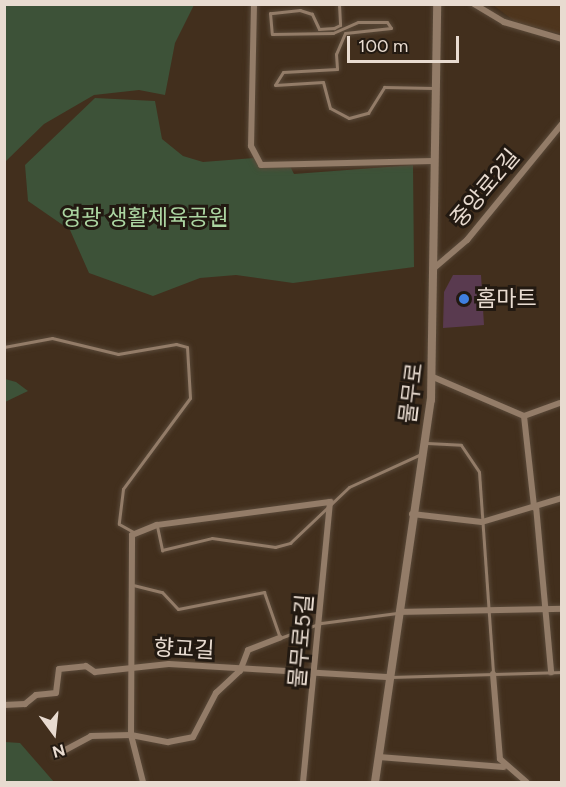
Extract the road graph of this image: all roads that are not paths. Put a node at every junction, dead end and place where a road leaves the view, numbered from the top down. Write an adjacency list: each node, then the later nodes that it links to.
1 (254, 4): 8 (street)
2 (339, 4): 6 (lane)
3 (437, 4): 6 (main road, 물무로)
4 (474, 4): 5 (street)
5 (561, 39)
6 (435, 88): 8 (main road, 물무로)
7 (561, 124): 9 (street, 중앙로2길)
8 (433, 161): 9 (main road, 물무로)
9 (431, 270): 11 (main road, 물무로)
10 (4, 347): 22 (lane)
11 (433, 377): 13 (street); 14 (main road, 물무로)
12 (560, 403): 13 (street)
13 (524, 416): 18 (street)
14 (422, 444): 15 (main road, 물무로); 20 (lane)
15 (421, 454): 17 (lane); 19 (main road, 물무로)
16 (561, 498): 18 (street)
17 (330, 502): 21 (street); 21 (lane); 28 (street, 물무로5길)
18 (535, 506): 20 (street); 25 (street)
19 (412, 514): 20 (street); 27 (main road, 물무로)
20 (482, 522): 24 (lane)
21 (157, 525): 22 (street)
22 (135, 533): 23 (street)
23 (133, 585): 29 (lane); 30 (street)
24 (489, 609): 25 (street); 27 (street); 35 (lane)
25 (545, 609): 26 (street); 32 (street)
26 (561, 609)
27 (399, 612): 28 (lane); 36 (main road, 물무로)
28 (321, 623): 29 (lane); 34 (street, 물무로5길)
29 (280, 638): 31 (street)
30 (132, 665): 31 (street, 향교길); 37 (street, 향교길); 38 (street)
31 (240, 671): 34 (street, 향교길); 38 (street)
32 (551, 672): 33 (lane); 35 (lane)
33 (561, 672)
34 (317, 674): 36 (street, 향교길); 44 (street, 물무로5길)
35 (493, 674): 36 (lane); 41 (street)
36 (391, 676): 40 (main road, 물무로)
37 (4, 705)
38 (131, 735): 39 (street); 43 (street)
39 (56, 755)
40 (379, 757): 41 (street); 45 (main road, 물무로)
41 (504, 767): 42 (street)
42 (510, 771): 46 (street); 47 (street)
43 (143, 783)
44 (303, 783)
45 (375, 783)
46 (512, 783)
47 (526, 783)

